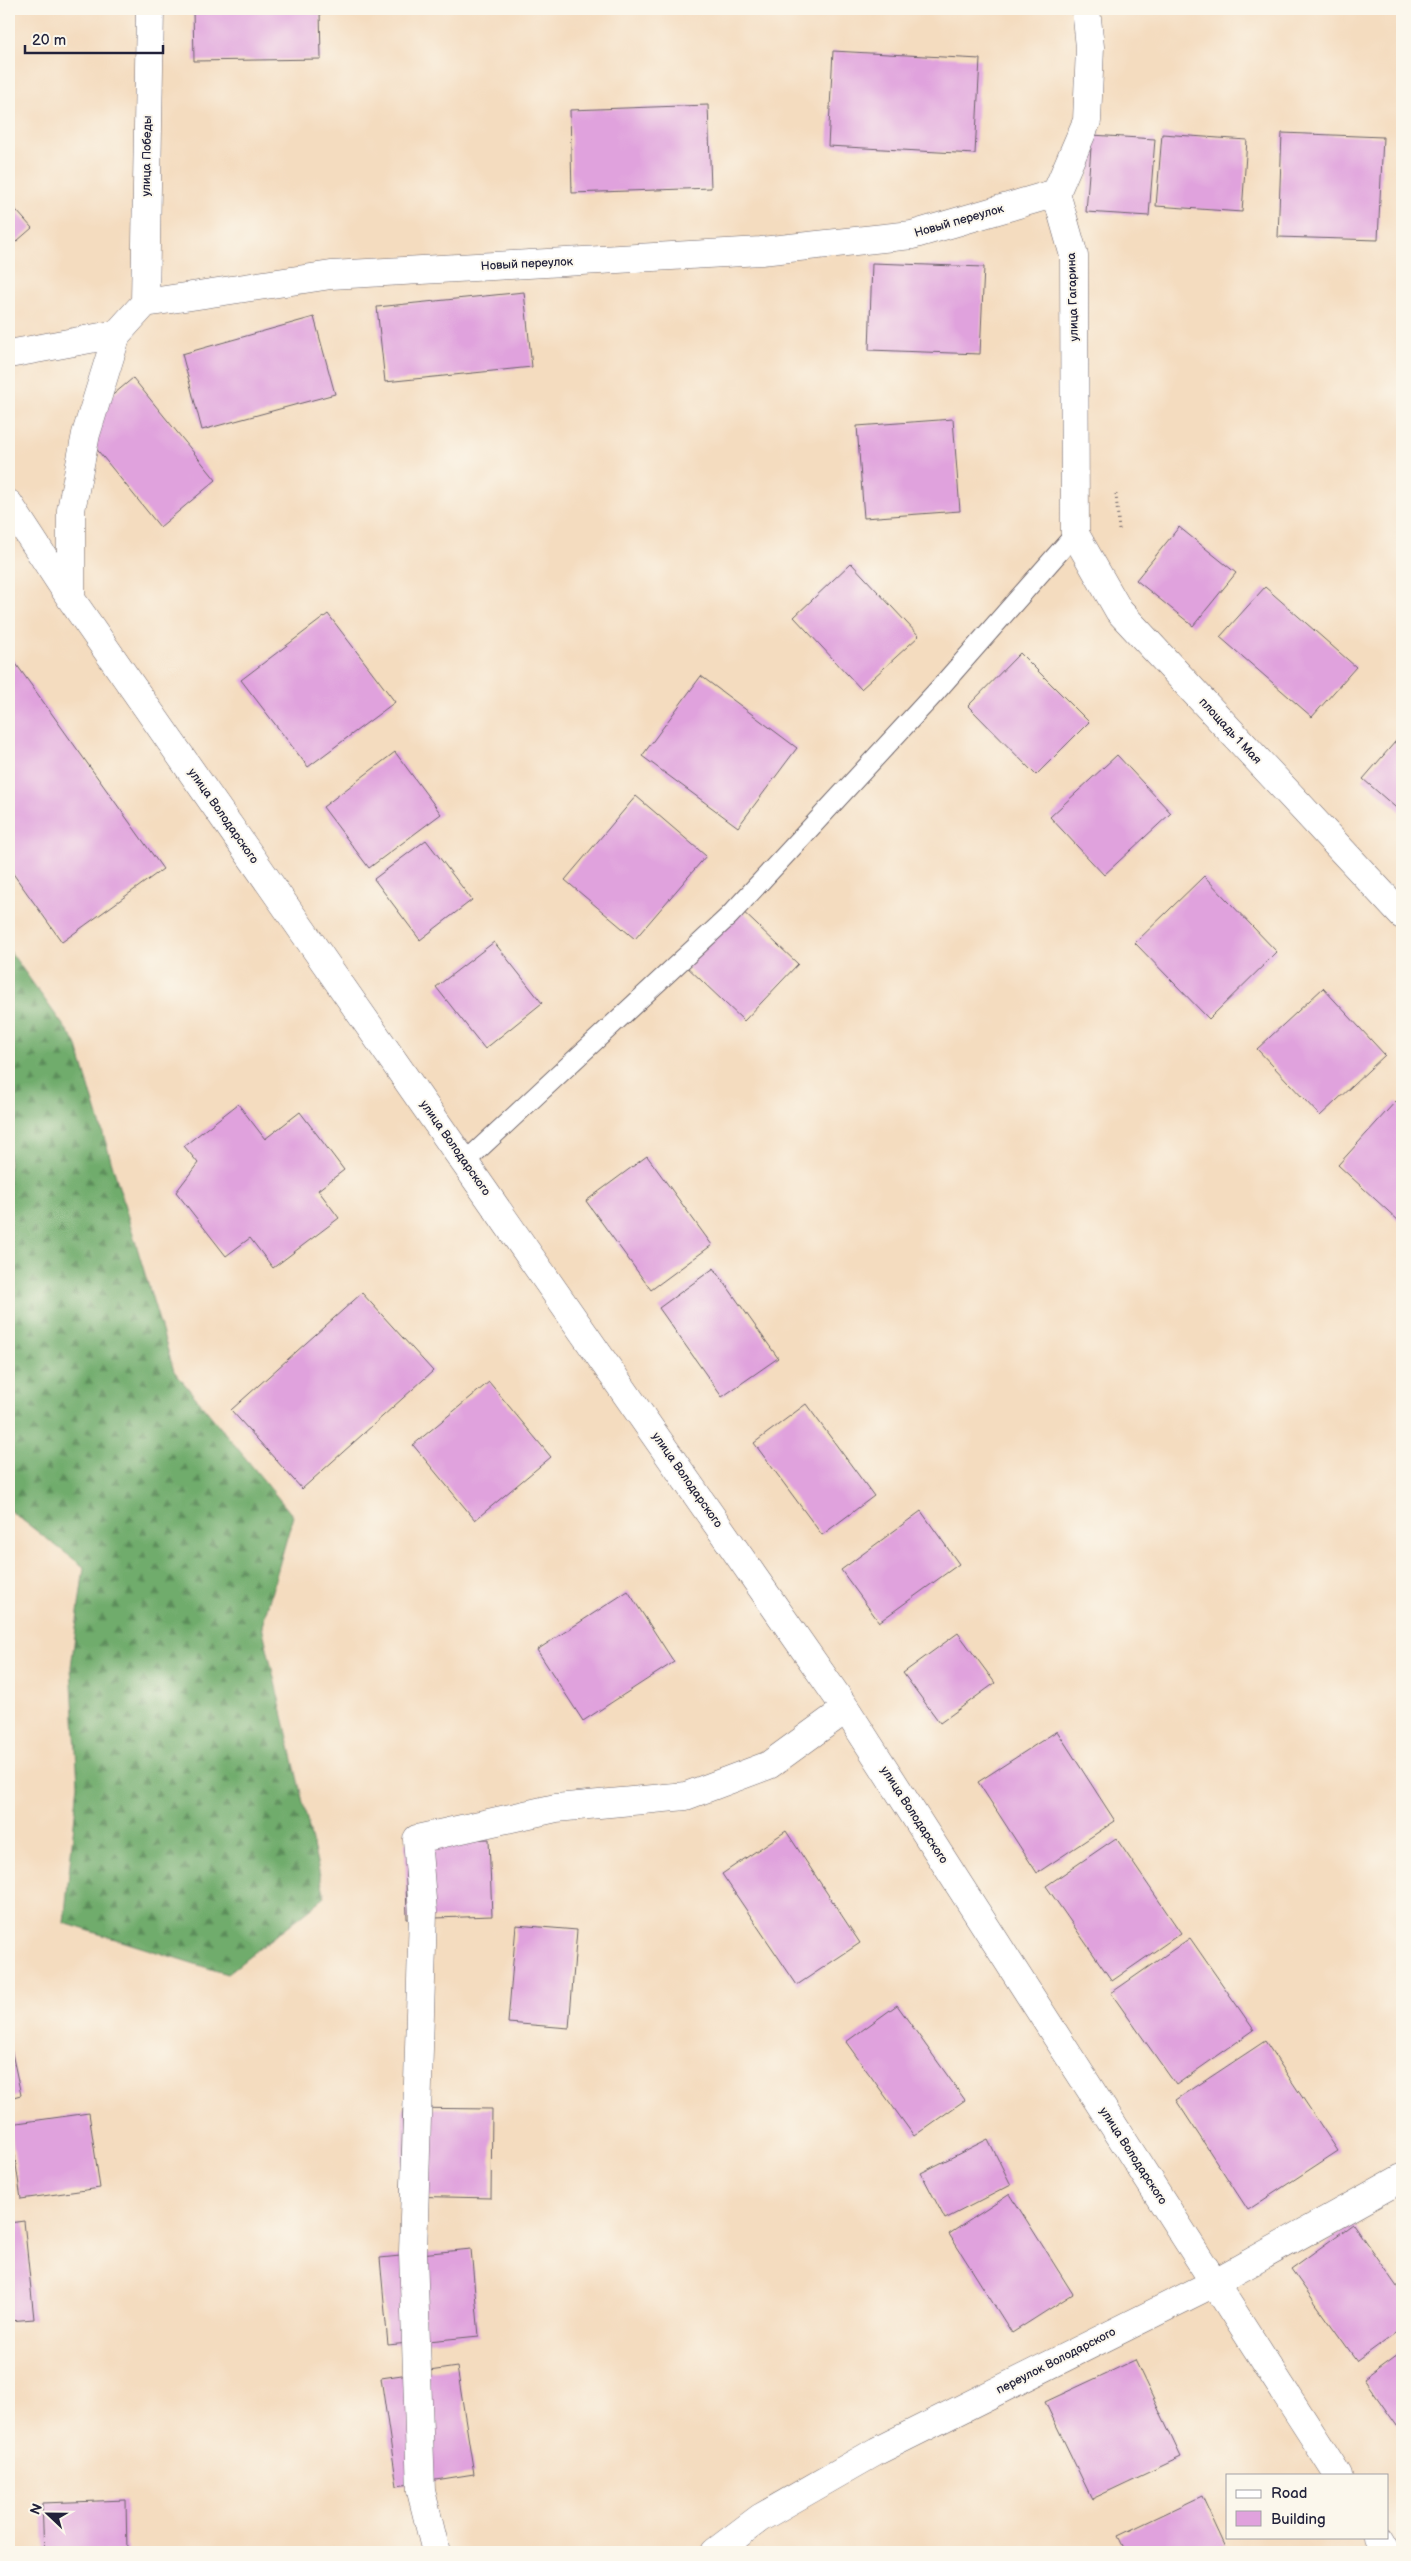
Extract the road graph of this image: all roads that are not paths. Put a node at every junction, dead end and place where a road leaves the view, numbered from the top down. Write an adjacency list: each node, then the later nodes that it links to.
1 (150, 9): 4 (street, улица Победы)
2 (1086, 9): 3 (street)
3 (1056, 193): 4 (street, Новый переулок); 8 (street, улица Гагарина)
4 (145, 303): 5 (street)
5 (118, 334): 6 (street); 9 (street)
6 (9, 354)
7 (9, 504): 9 (street, улица Володарского)
8 (1075, 534): 10 (street, площадь 1 Мая); 11 (lane)
9 (71, 599): 11 (street, улица Володарского)
10 (1402, 915)
11 (465, 1162): 12 (street, улица Володарского)
12 (846, 1709): 14 (street, улица Володарского); 17 (street)
13 (1402, 2178): 14 (street, переулок Володарского)
14 (1214, 2283): 15 (street, улица Володарского); 18 (street, переулок Володарского)
15 (1337, 2474)
16 (1379, 2538): 19 (street)
17 (436, 2552)
18 (715, 2552)
19 (1388, 2552)

